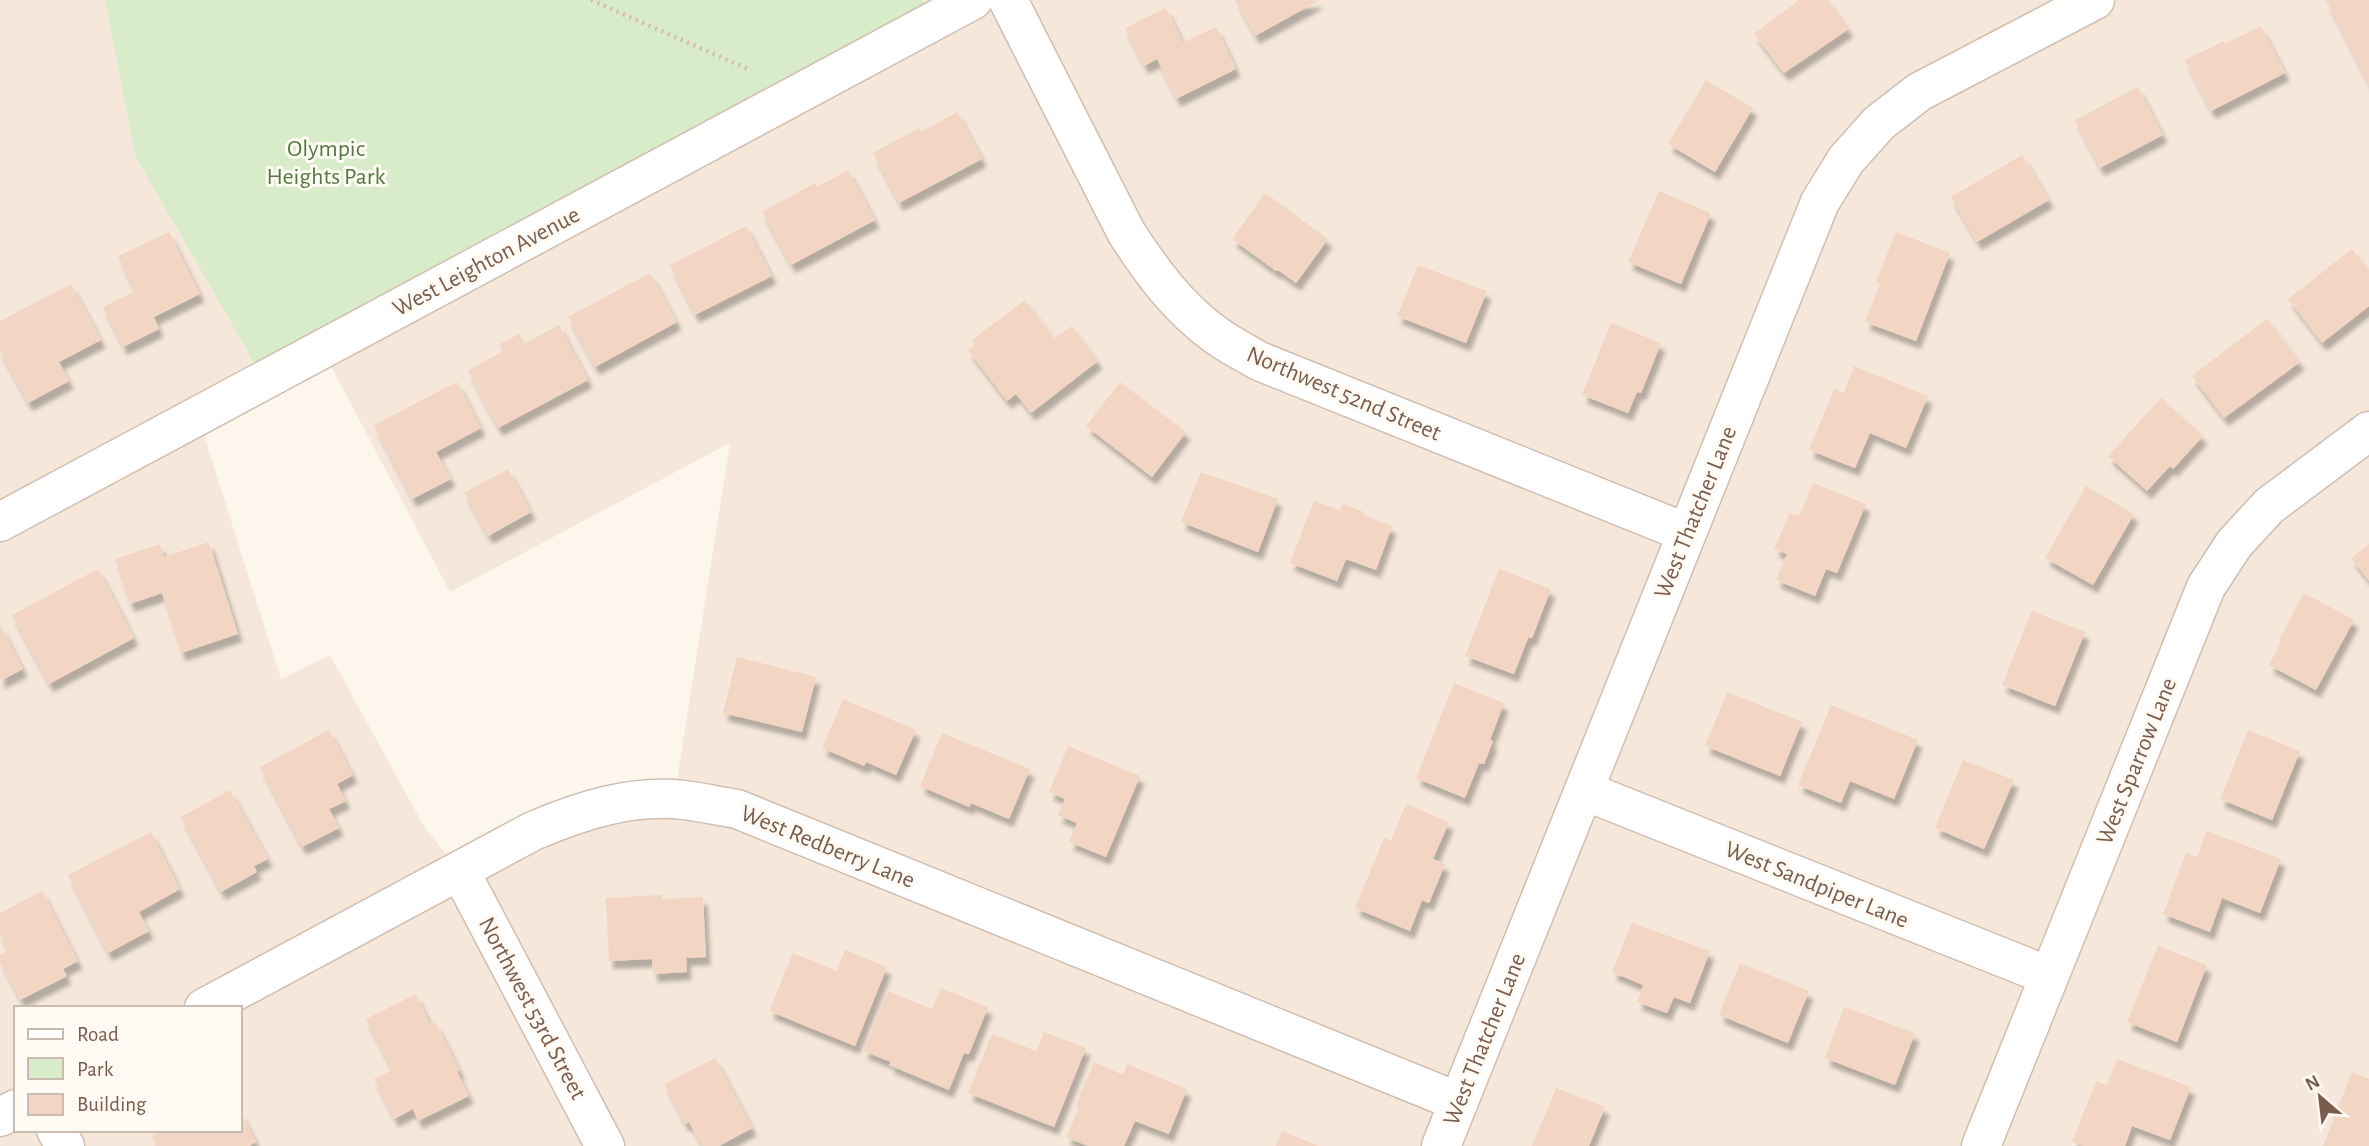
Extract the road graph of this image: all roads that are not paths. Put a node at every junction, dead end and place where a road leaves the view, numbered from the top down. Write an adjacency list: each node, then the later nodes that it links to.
1 (973, 0): 5 (street, West Leighton Avenue)
2 (1008, 0): 6 (street, Northwest 52nd Street)
3 (2095, 0): 6 (street, West Thatcher Lane)
4 (2369, 430): 9 (street, West Sparrow Lane)
5 (0, 522)
6 (1687, 533): 7 (street, West Thatcher Lane)
7 (1585, 790): 9 (street, West Sandpiper Lane); 11 (street, West Thatcher Lane)
8 (460, 871): 10 (street, West Redberry Lane); 11 (street, West Redberry Lane); 12 (street, Northwest 53rd Street)
9 (2049, 976): 14 (street, West Sparrow Lane)
10 (208, 1006)
11 (1459, 1102): 13 (street, West Thatcher Lane)
12 (605, 1146)
13 (1441, 1146)
14 (1981, 1146)

